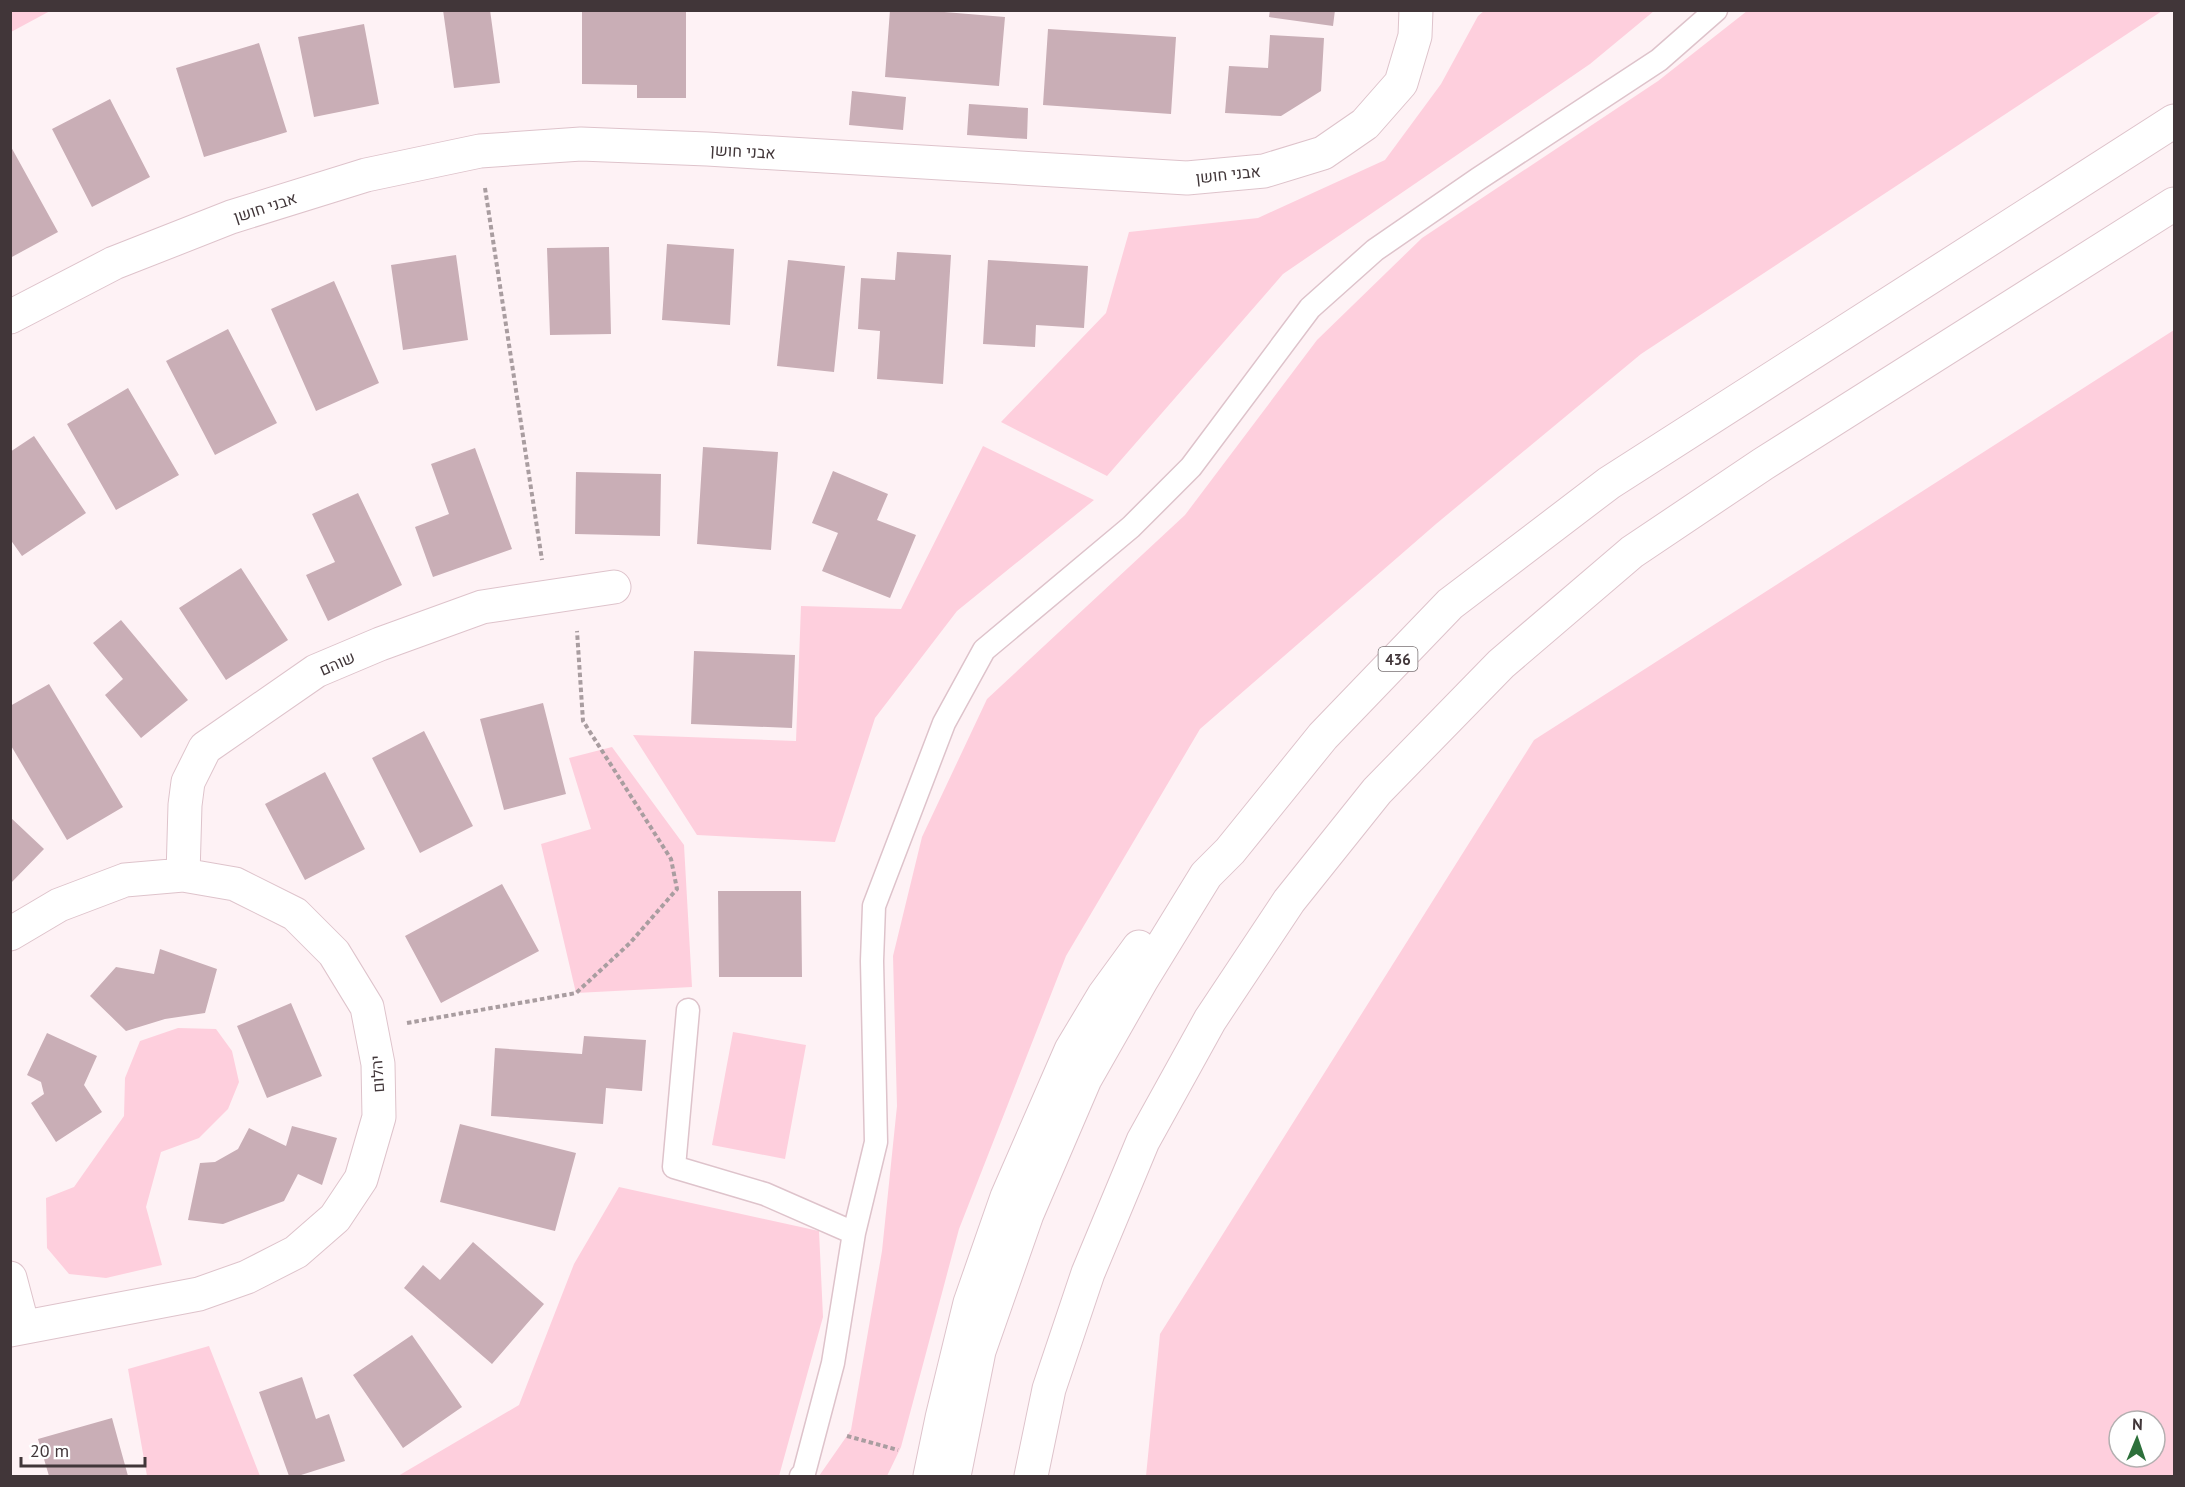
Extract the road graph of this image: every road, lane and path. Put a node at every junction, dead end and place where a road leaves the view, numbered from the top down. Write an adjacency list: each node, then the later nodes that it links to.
1 (1416, 10): 4 (main road, אבני חושן)
2 (1716, 10): 14 (lane)
3 (2175, 121): 10 (main road, 436)
4 (480, 151): 6 (main road, אבני חושן); 8 (path)
5 (2175, 204): 22 (main road)
6 (10, 317)
7 (614, 587): 8 (main road, שוהם)
8 (561, 595): 9 (main road, שוהם); 13 (path)
9 (183, 875): 11 (main road, יהלום); 13 (main road, יהלום)
10 (1206, 875): 20 (main road); 21 (main road, 436)
11 (10, 934)
12 (688, 1010): 14 (lane)
13 (371, 1029): 16 (main road, יהלום)
14 (854, 1233): 17 (lane)
15 (10, 1278): 16 (main road, יהלום)
16 (17, 1328)
17 (816, 1427): 18 (path); 19 (lane)
18 (907, 1452)
19 (801, 1476)
20 (930, 1476)
21 (954, 1476)
22 (1031, 1476)

